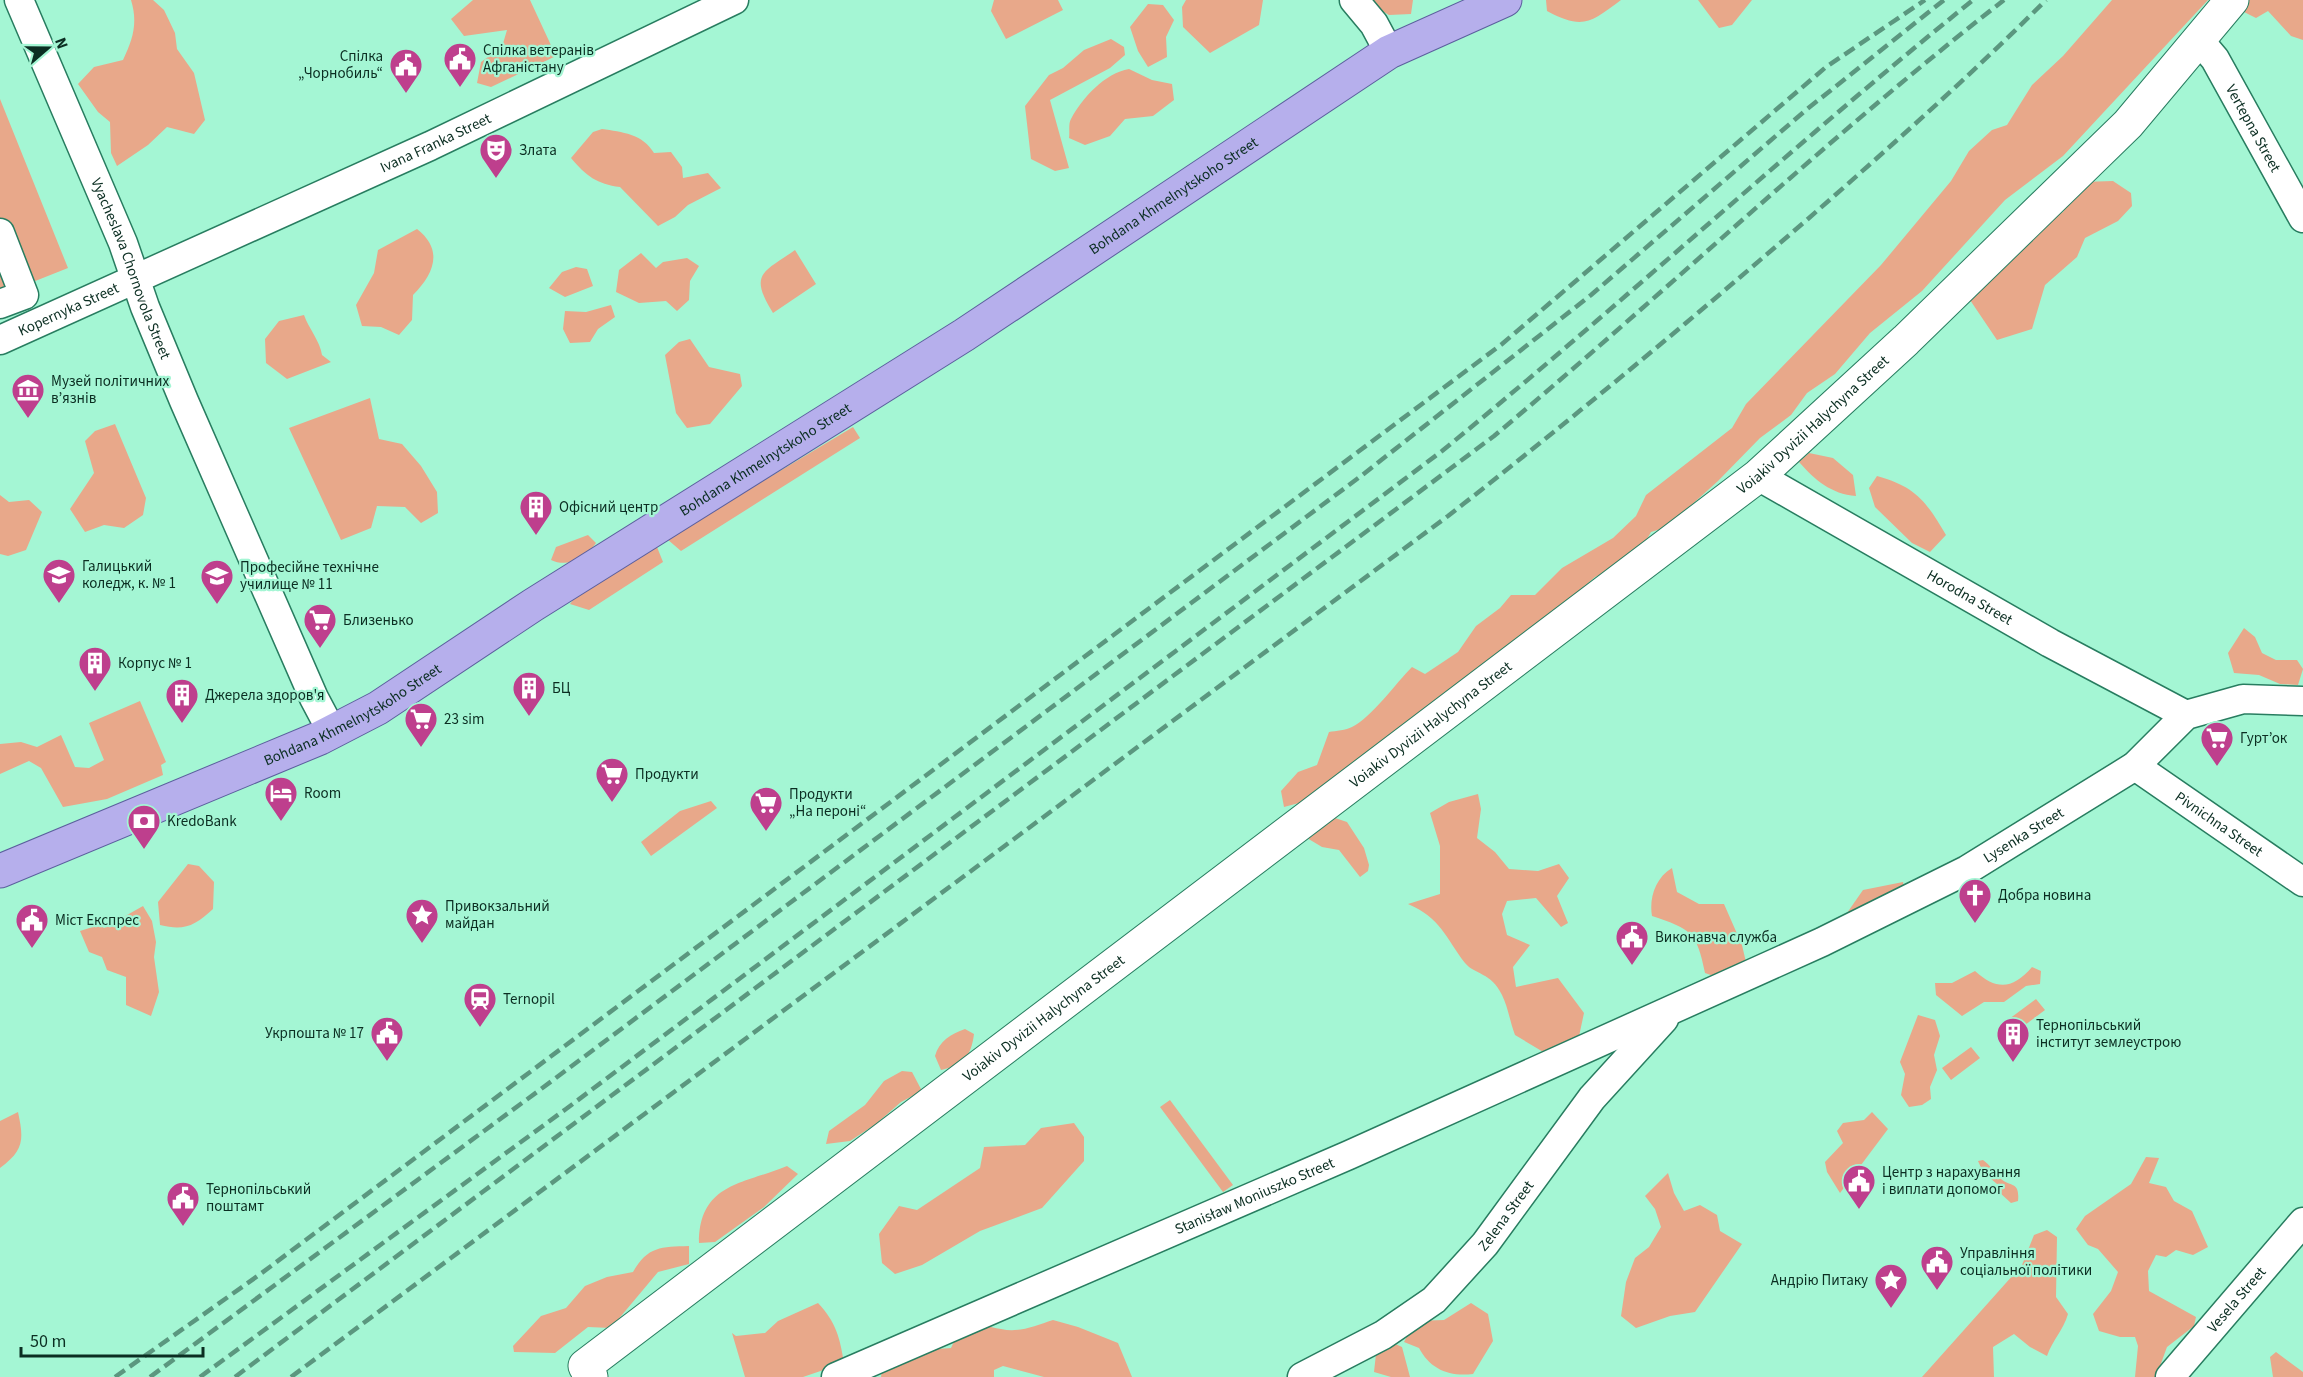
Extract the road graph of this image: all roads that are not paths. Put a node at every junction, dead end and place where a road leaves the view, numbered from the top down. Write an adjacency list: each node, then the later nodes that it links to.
1 (19, 0): 10 (street, Vyacheslava Chornovola Street)
2 (734, 0): 10 (street, Ivana Franka Street)
3 (1354, 0): 7 (street)
4 (1505, 0): 7 (main road, Bohdana Khmelnytskoho Street)
5 (2232, 0): 6 (main road, Voiakiv Dyvizii Halychyna Street)
6 (2199, 40): 8 (street, Vertepna Street); 13 (main road, Voiakiv Dyvizii Halychyna Street)
7 (1389, 52): 16 (main road, Bohdana Khmelnytskoho Street)
8 (2303, 218)
9 (0, 233): 11 (street)
10 (136, 279): 12 (street, Kopernyka Street); 16 (street, Vyacheslava Chornovola Street)
11 (0, 304)
12 (0, 340)
13 (1758, 476): 15 (street, Horodna Street); 22 (main road, Voiakiv Dyvizii Halychyna Street)
14 (2303, 701): 15 (street, Lysenka Street)
15 (2186, 715): 17 (street, Lysenka Street)
16 (332, 732): 18 (main road, Bohdana Khmelnytskoho Street)
17 (2135, 766): 19 (street, Pivnichna Street); 20 (street, Lysenka Street)
18 (0, 871)
19 (2303, 882)
20 (1672, 1011): 23 (street, Stanisław Moniuszko Street); 24 (street, Zelena Street)
21 (2303, 1222): 25 (street, Vesela Street)
22 (581, 1373)
23 (836, 1377)
24 (1302, 1377)
25 (2170, 1377)

